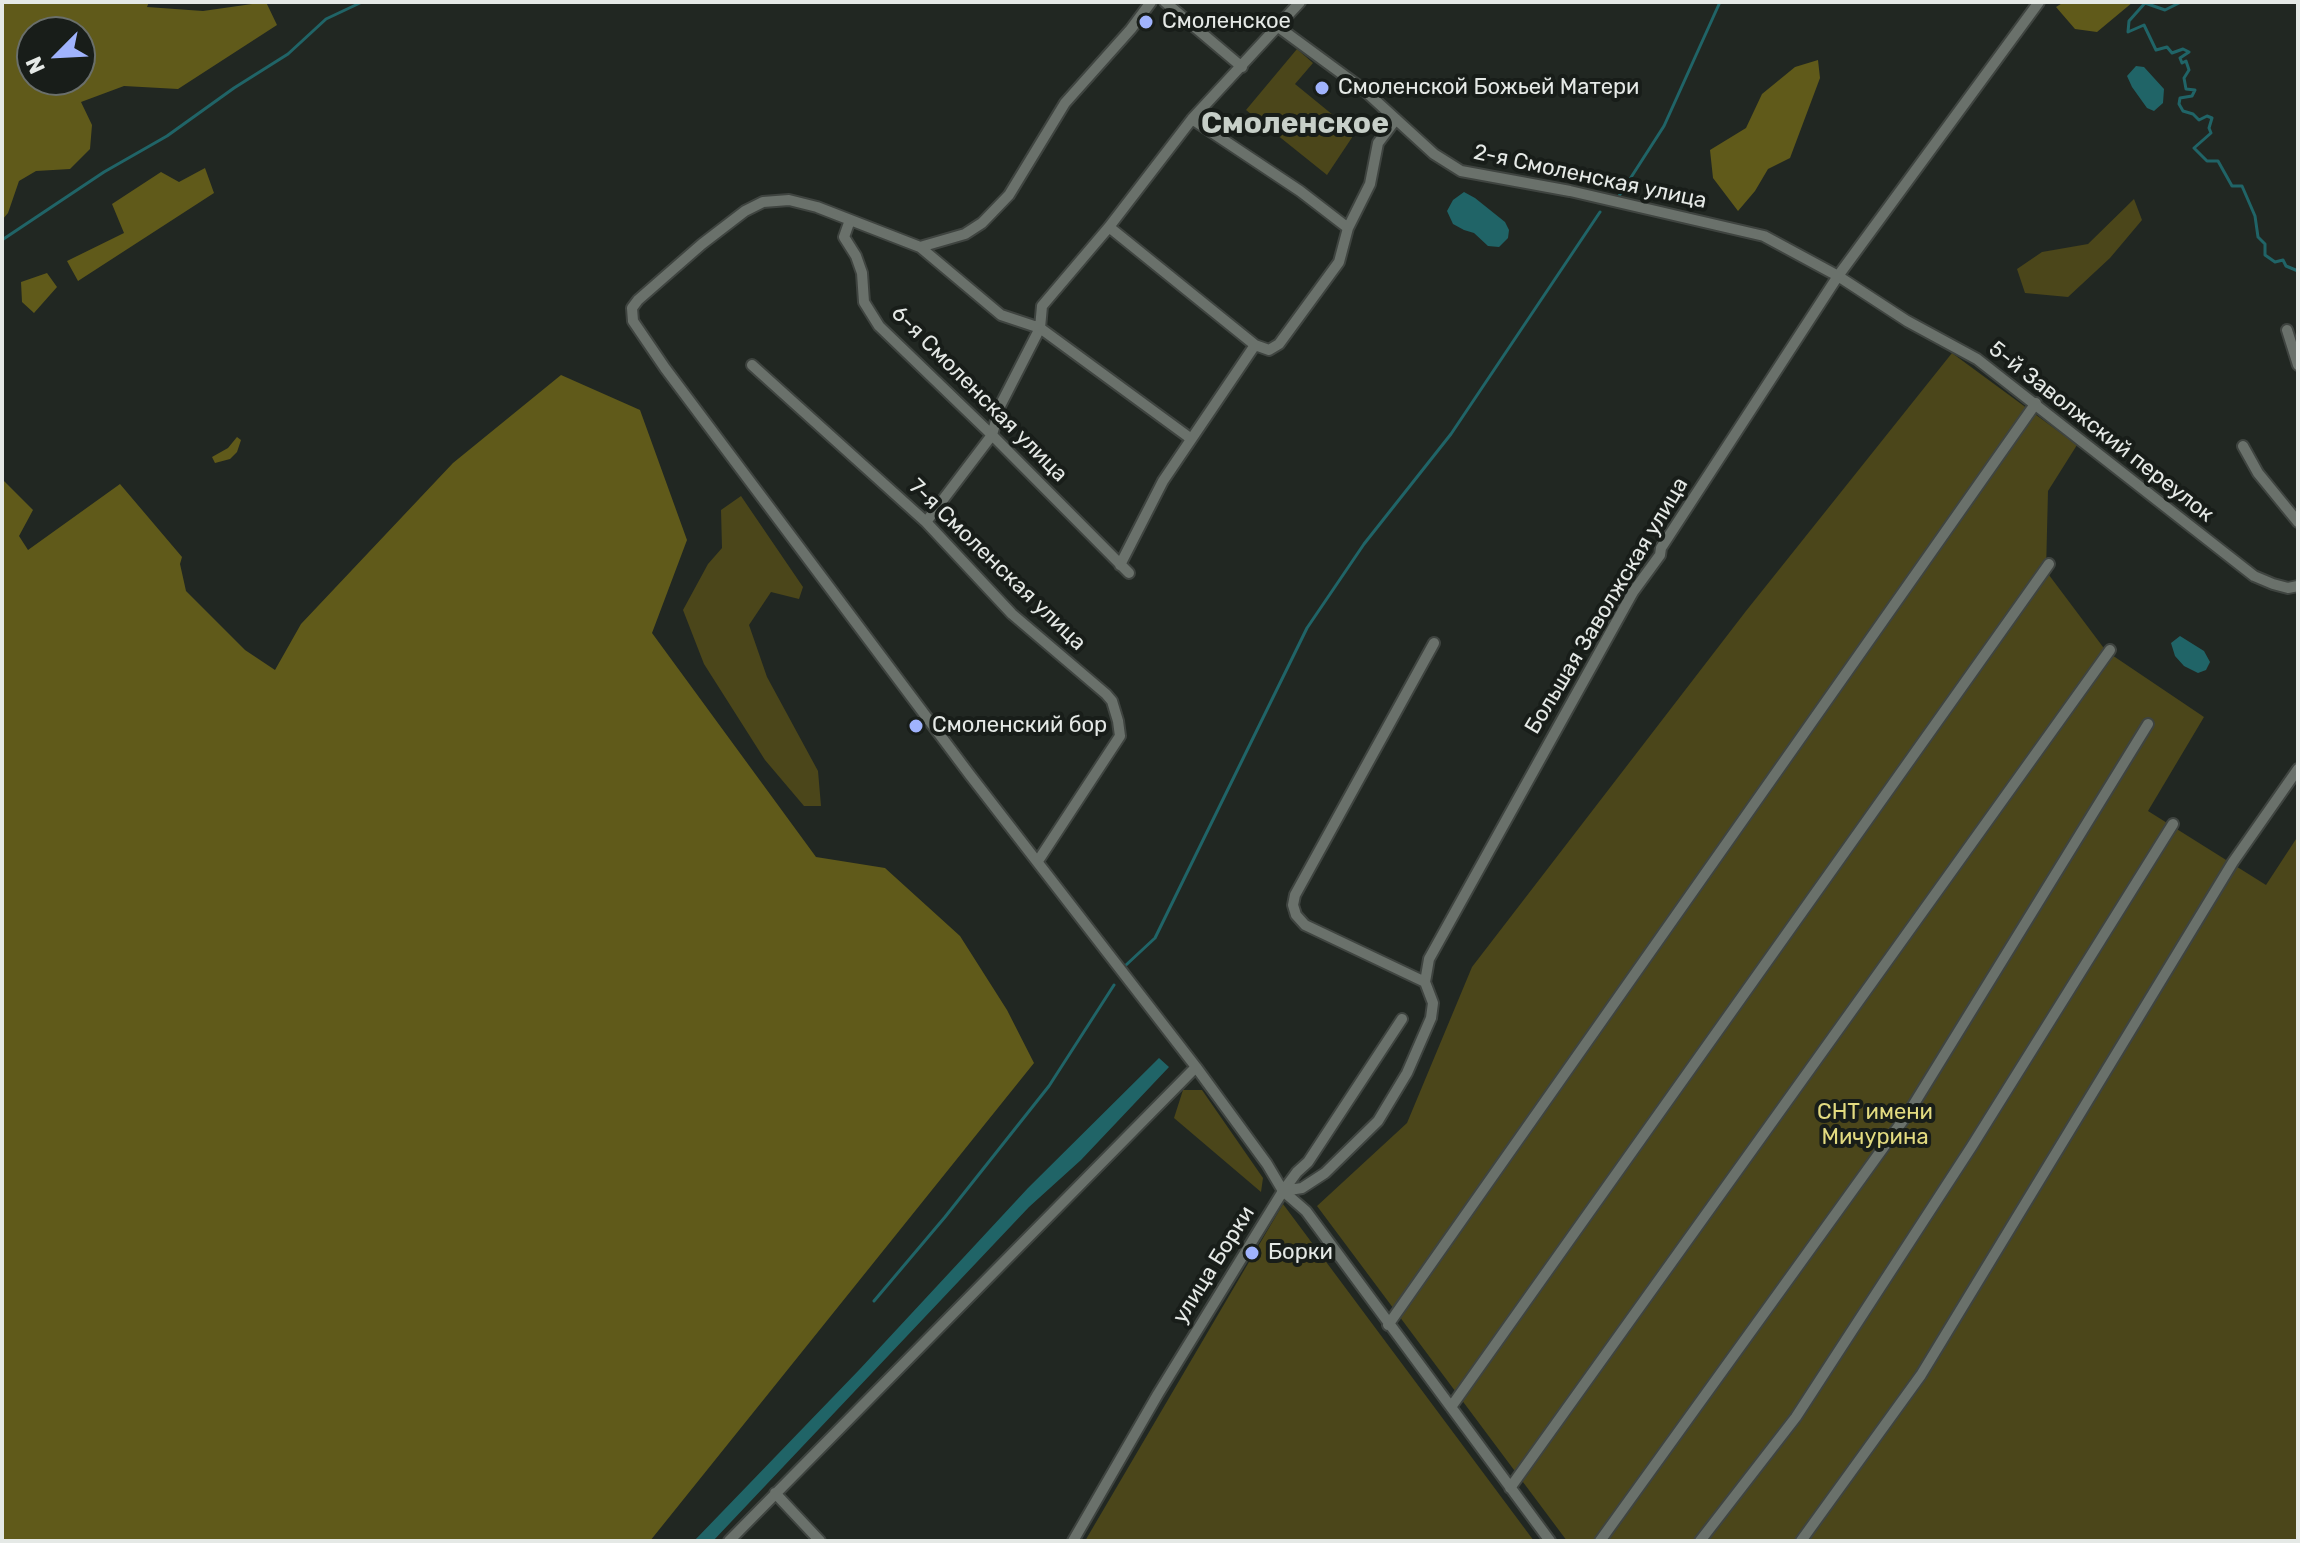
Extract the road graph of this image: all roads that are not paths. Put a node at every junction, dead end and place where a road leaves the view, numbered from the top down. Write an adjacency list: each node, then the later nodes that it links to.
1 (1151, 2): 12 (street)
2 (1165, 2): 6 (street)
3 (1300, 2): 5 (street)
4 (2039, 2): 13 (street, Большая Заволжская улица)
5 (1277, 26): 6 (street); 8 (street, 2-я Смоленская улица)
6 (1242, 67): 7 (street)
7 (1192, 119): 10 (street); 11 (street)
8 (1396, 119): 11 (street); 13 (street, 2-я Смоленская улица)
9 (850, 220): 12 (street); 20 (street, 6-я Смоленская улица); 34 (street)
10 (1109, 227): 14 (street); 16 (street)
11 (1348, 228): 16 (street)
12 (920, 247): 14 (street)
13 (1838, 276): 19 (street, 5-й Заволжский переулок); 35 (street, Большая Заволжская улица)
14 (1040, 328): 20 (street); 21 (street)
15 (2287, 330): 18 (street)
16 (1255, 345): 21 (street)
17 (752, 365): 23 (street, 7-я Смоленская улица)
18 (2298, 365)
19 (2036, 403): 28 (street, 5-й Заволжский переулок); 39 (street)
20 (992, 435): 23 (street); 26 (street, 6-я Смоленская улица)
21 (1190, 438): 26 (street)
22 (2243, 446): 24 (street)
23 (926, 522): 34 (street, 7-я Смоленская улица)
24 (2298, 522)
25 (2049, 564): 40 (street)
26 (1120, 565): 27 (street, 6-я Смоленская улица)
27 (1129, 573)
28 (2298, 586)
29 (1434, 643): 35 (street)
30 (2110, 650): 41 (street)
31 (2148, 724): 47 (street)
32 (2298, 769): 49 (street)
33 (2173, 824): 48 (street)
34 (1038, 861): 37 (street)
35 (1425, 982): 38 (street, Большая Заволжская улица)
36 (1402, 1019): 38 (street, улица Борки)
37 (1196, 1067): 38 (street); 42 (street)
38 (1283, 1191): 39 (street); 45 (street, улица Борки)
39 (1388, 1325): 40 (street)
40 (1451, 1407): 41 (street)
41 (1510, 1488): 46 (street)
42 (775, 1493): 43 (street); 44 (street)
43 (729, 1541)
44 (820, 1541)
45 (1073, 1541)
46 (1550, 1541)
47 (1600, 1541)
48 (1700, 1541)
49 (1801, 1541)

